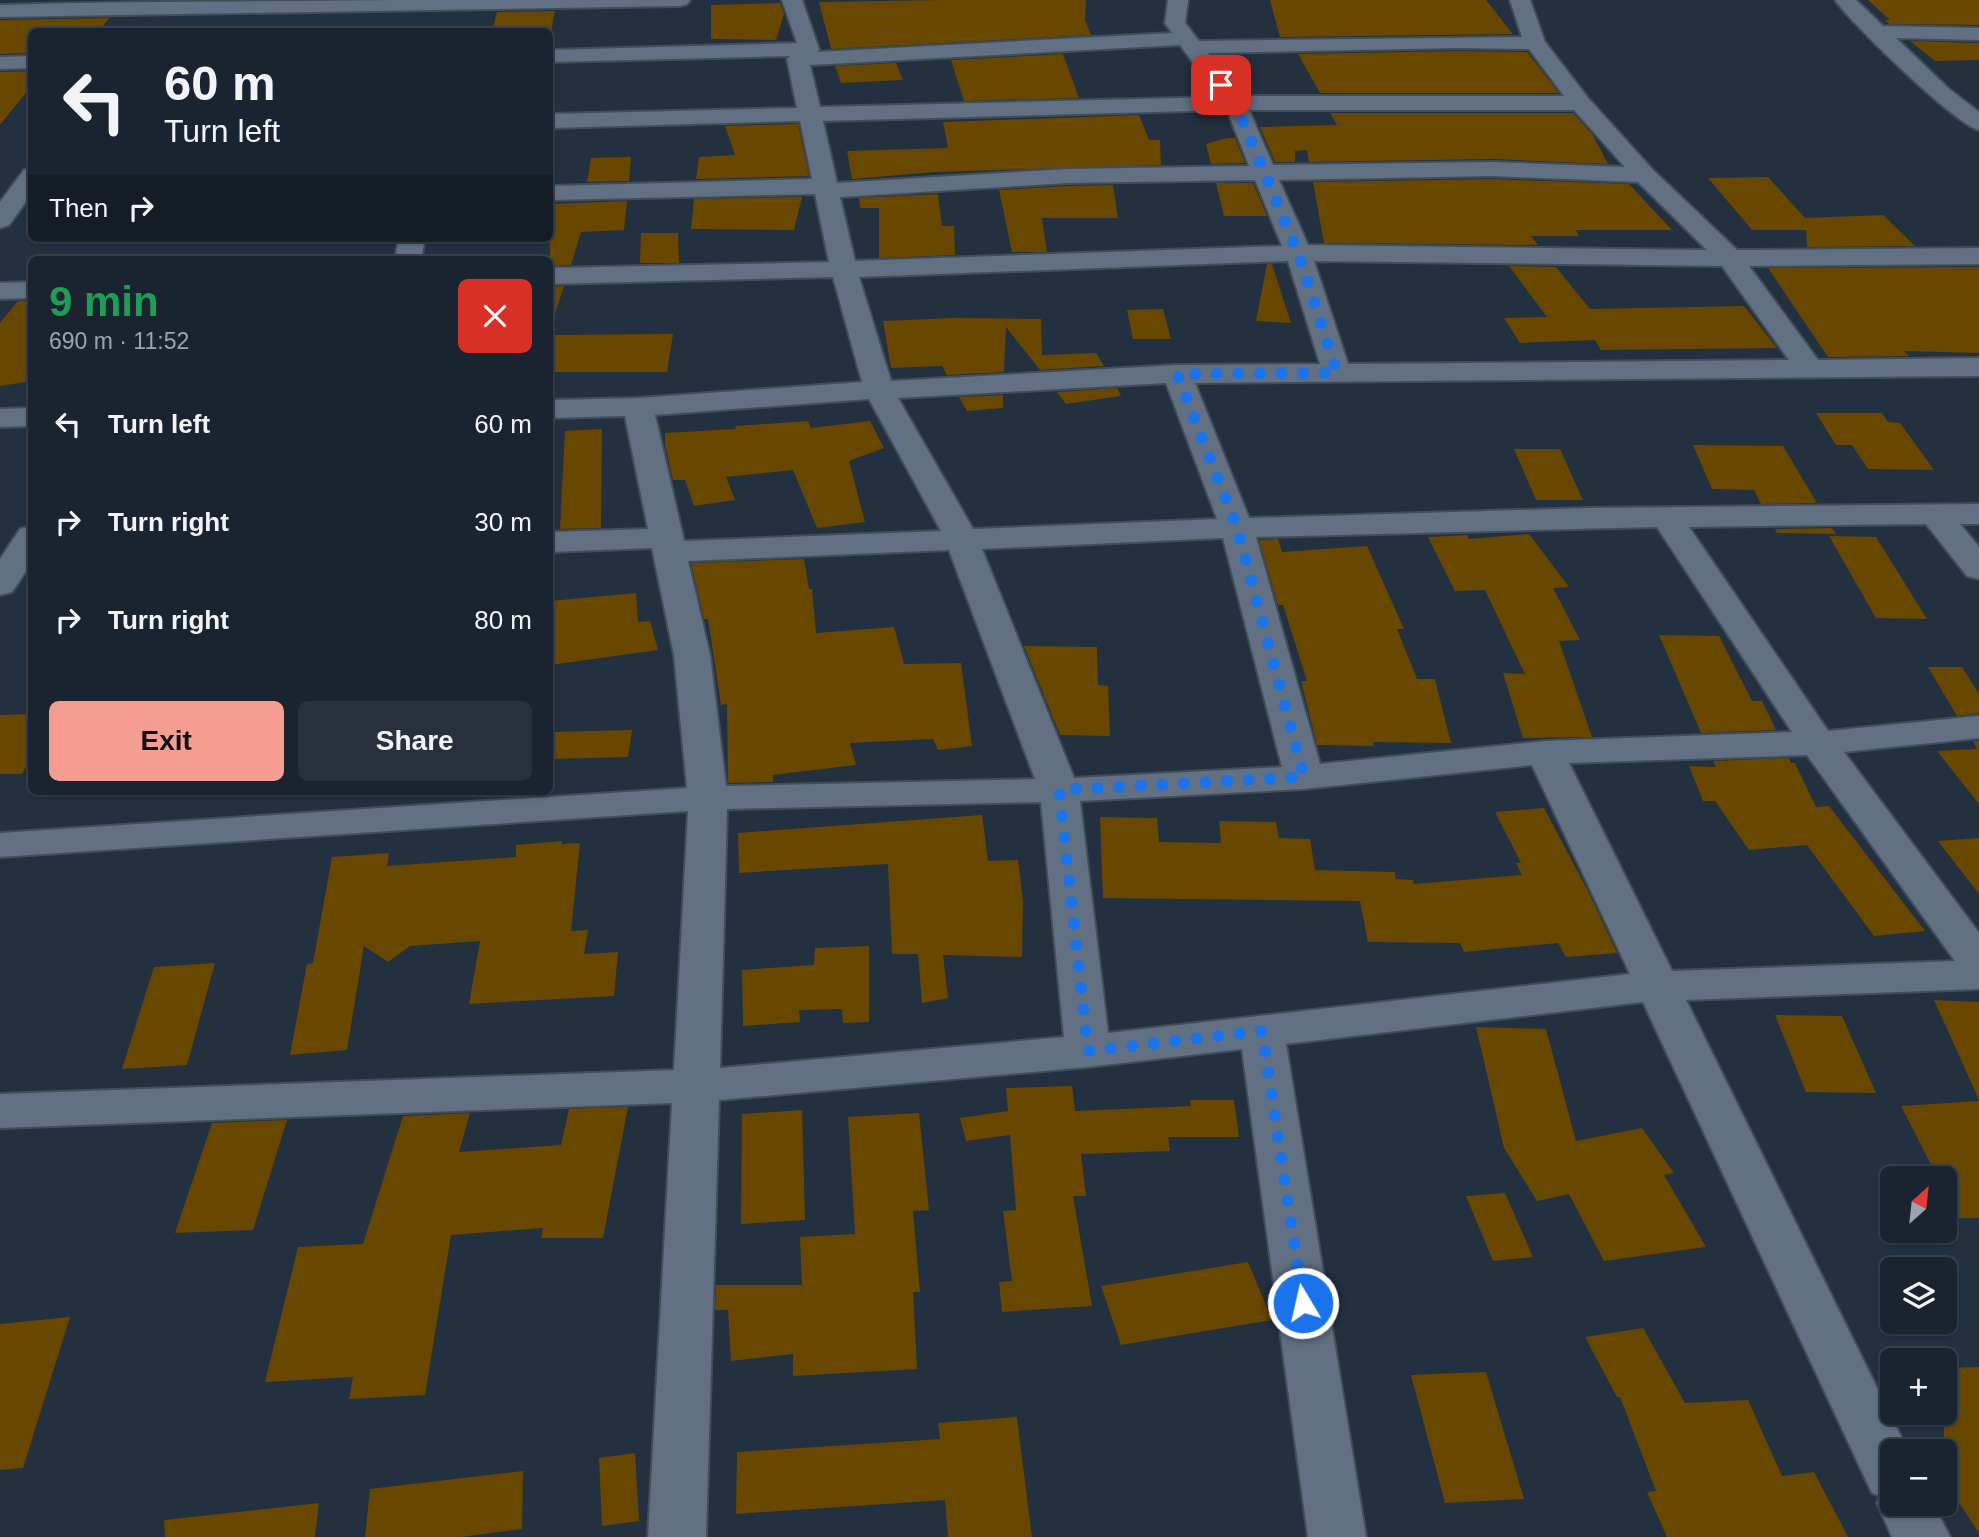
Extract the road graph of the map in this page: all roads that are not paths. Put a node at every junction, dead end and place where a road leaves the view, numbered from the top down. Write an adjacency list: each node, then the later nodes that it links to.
1 (680, 0): 6 (street)
2 (792, 0): 14 (street)
3 (1178, 0): 12 (street)
4 (1520, 0): 13 (street)
5 (1845, 0): 10 (street)
6 (470, 2): 7 (street); 9 (street)
7 (131, 10): 8 (street)
8 (0, 11)
9 (462, 28)
10 (1880, 32): 11 (street); 18 (street)
11 (1979, 34)
12 (1189, 43): 13 (street); 14 (street); 20 (street)
13 (1535, 43): 21 (street)
14 (804, 54): 15 (street); 22 (street)
15 (553, 55)
16 (28, 62): 17 (street)
17 (0, 63)
18 (1940, 93): 19 (street); 24 (street)
19 (1979, 93)
20 (1235, 103): 21 (street); 22 (street); 25 (street)
21 (1580, 103): 26 (street)
22 (811, 115): 23 (street); 28 (street)
23 (553, 121)
24 (1979, 123)
25 (1265, 175): 26 (street); 28 (street); 31 (street)
26 (1645, 175): 33 (street)
27 (28, 182): 30 (street)
28 (825, 188): 29 (street); 34 (street)
29 (553, 193)
30 (10, 211)
31 (1298, 253): 33 (street); 34 (street); 40 (street)
32 (1979, 256): 33 (street)
33 (1730, 258): 39 (street)
34 (843, 268): 35 (street); 42 (street)
35 (553, 276)
36 (28, 290): 37 (street)
37 (0, 291)
38 (1979, 367): 39 (street)
39 (1810, 368): 40 (street)
40 (1337, 373): 41 (street)
41 (1177, 374): 42 (street); 50 (street)
42 (879, 390): 43 (street); 51 (street)
43 (638, 407): 44 (street); 53 (street)
44 (553, 409)
45 (28, 417): 46 (street)
46 (0, 418)
47 (1979, 514): 48 (street)
48 (1936, 515): 49 (street); 55 (street)
49 (1667, 518): 50 (street); 58 (street)
50 (1237, 528): 51 (street); 60 (street)
51 (961, 538): 53 (street); 61 (street)
52 (553, 542): 53 (street)
53 (669, 545): 62 (street)
54 (27, 549): 56 (street)
55 (1979, 569)
56 (0, 585)
57 (1979, 727): 58 (street)
58 (1818, 743): 59 (street); 64 (street)
59 (1545, 752): 60 (street); 66 (street)
60 (1304, 777): 61 (street)
61 (1059, 790): 62 (street); 68 (street)
62 (708, 798): 63 (street); 69 (street)
63 (0, 845)
64 (1979, 964)
65 (1979, 975): 66 (street)
66 (1657, 986): 67 (street); 71 (street)
67 (1262, 1031): 68 (street); 74 (street)
68 (1088, 1051): 69 (street)
69 (696, 1086): 70 (street); 73 (street)
70 (0, 1111)
71 (1880, 1451)
72 (1911, 1516): 75 (street)
73 (677, 1537)
74 (1338, 1537)
75 (1921, 1537)

